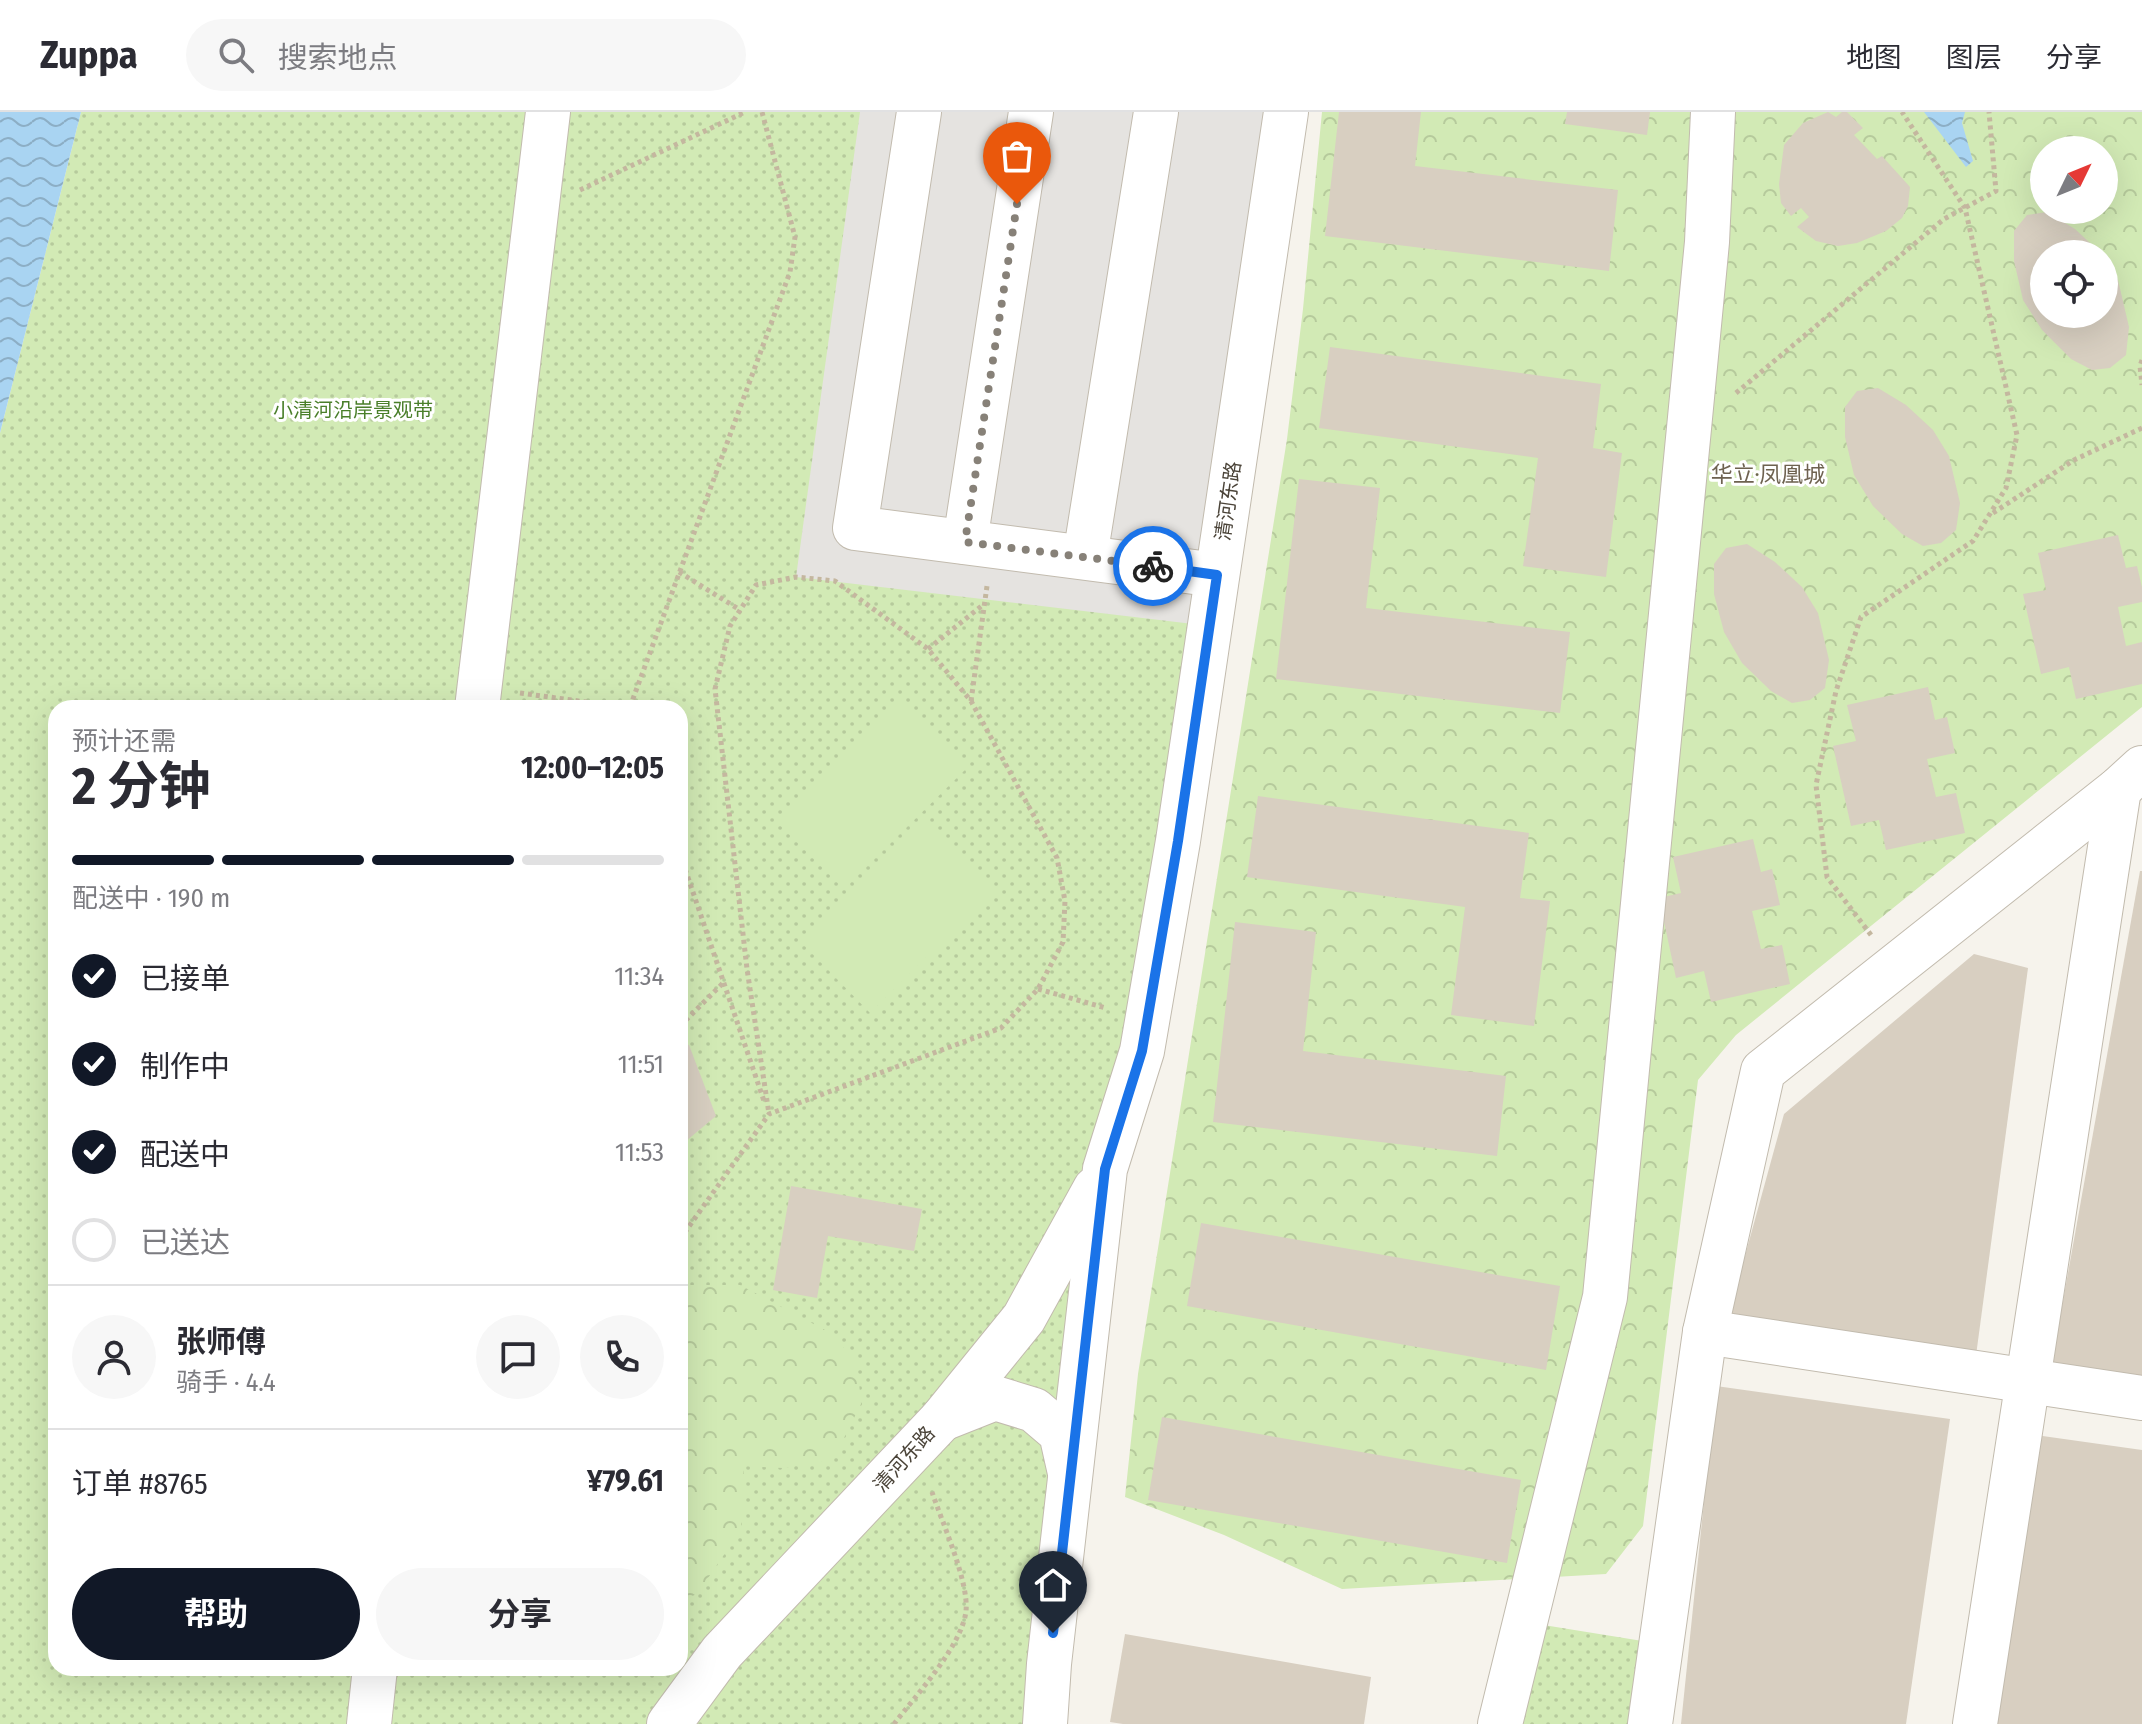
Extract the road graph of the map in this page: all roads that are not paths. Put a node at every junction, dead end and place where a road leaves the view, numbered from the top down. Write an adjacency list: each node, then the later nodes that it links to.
1 (548, 112): 10 (street)
2 (919, 112): 7 (street)
3 (1031, 112): 7 (street)
4 (1156, 112): 8 (street)
5 (1286, 112): 9 (street, 清河东路)
6 (1713, 112): 22 (street)
7 (979, 543): 8 (street)
8 (1085, 557): 9 (street)
9 (1217, 575): 12 (street, 清河东路)
10 (478, 698)
11 (2130, 779): 13 (street); 14 (street)
12 (1105, 1169): 16 (street, 清河东路); 17 (street, 清河东路)
13 (1705, 1332): 14 (street); 23 (street)
14 (2028, 1381): 15 (street); 24 (street)
15 (2142, 1398)
16 (929, 1432): 17 (street); 20 (street, 清河东路)
17 (1071, 1475): 21 (street, 清河东路)
18 (374, 1676): 19 (street)
19 (369, 1724)
20 (669, 1724)
21 (1045, 1724)
22 (1500, 1724)
23 (1650, 1724)
24 (1975, 1724)

